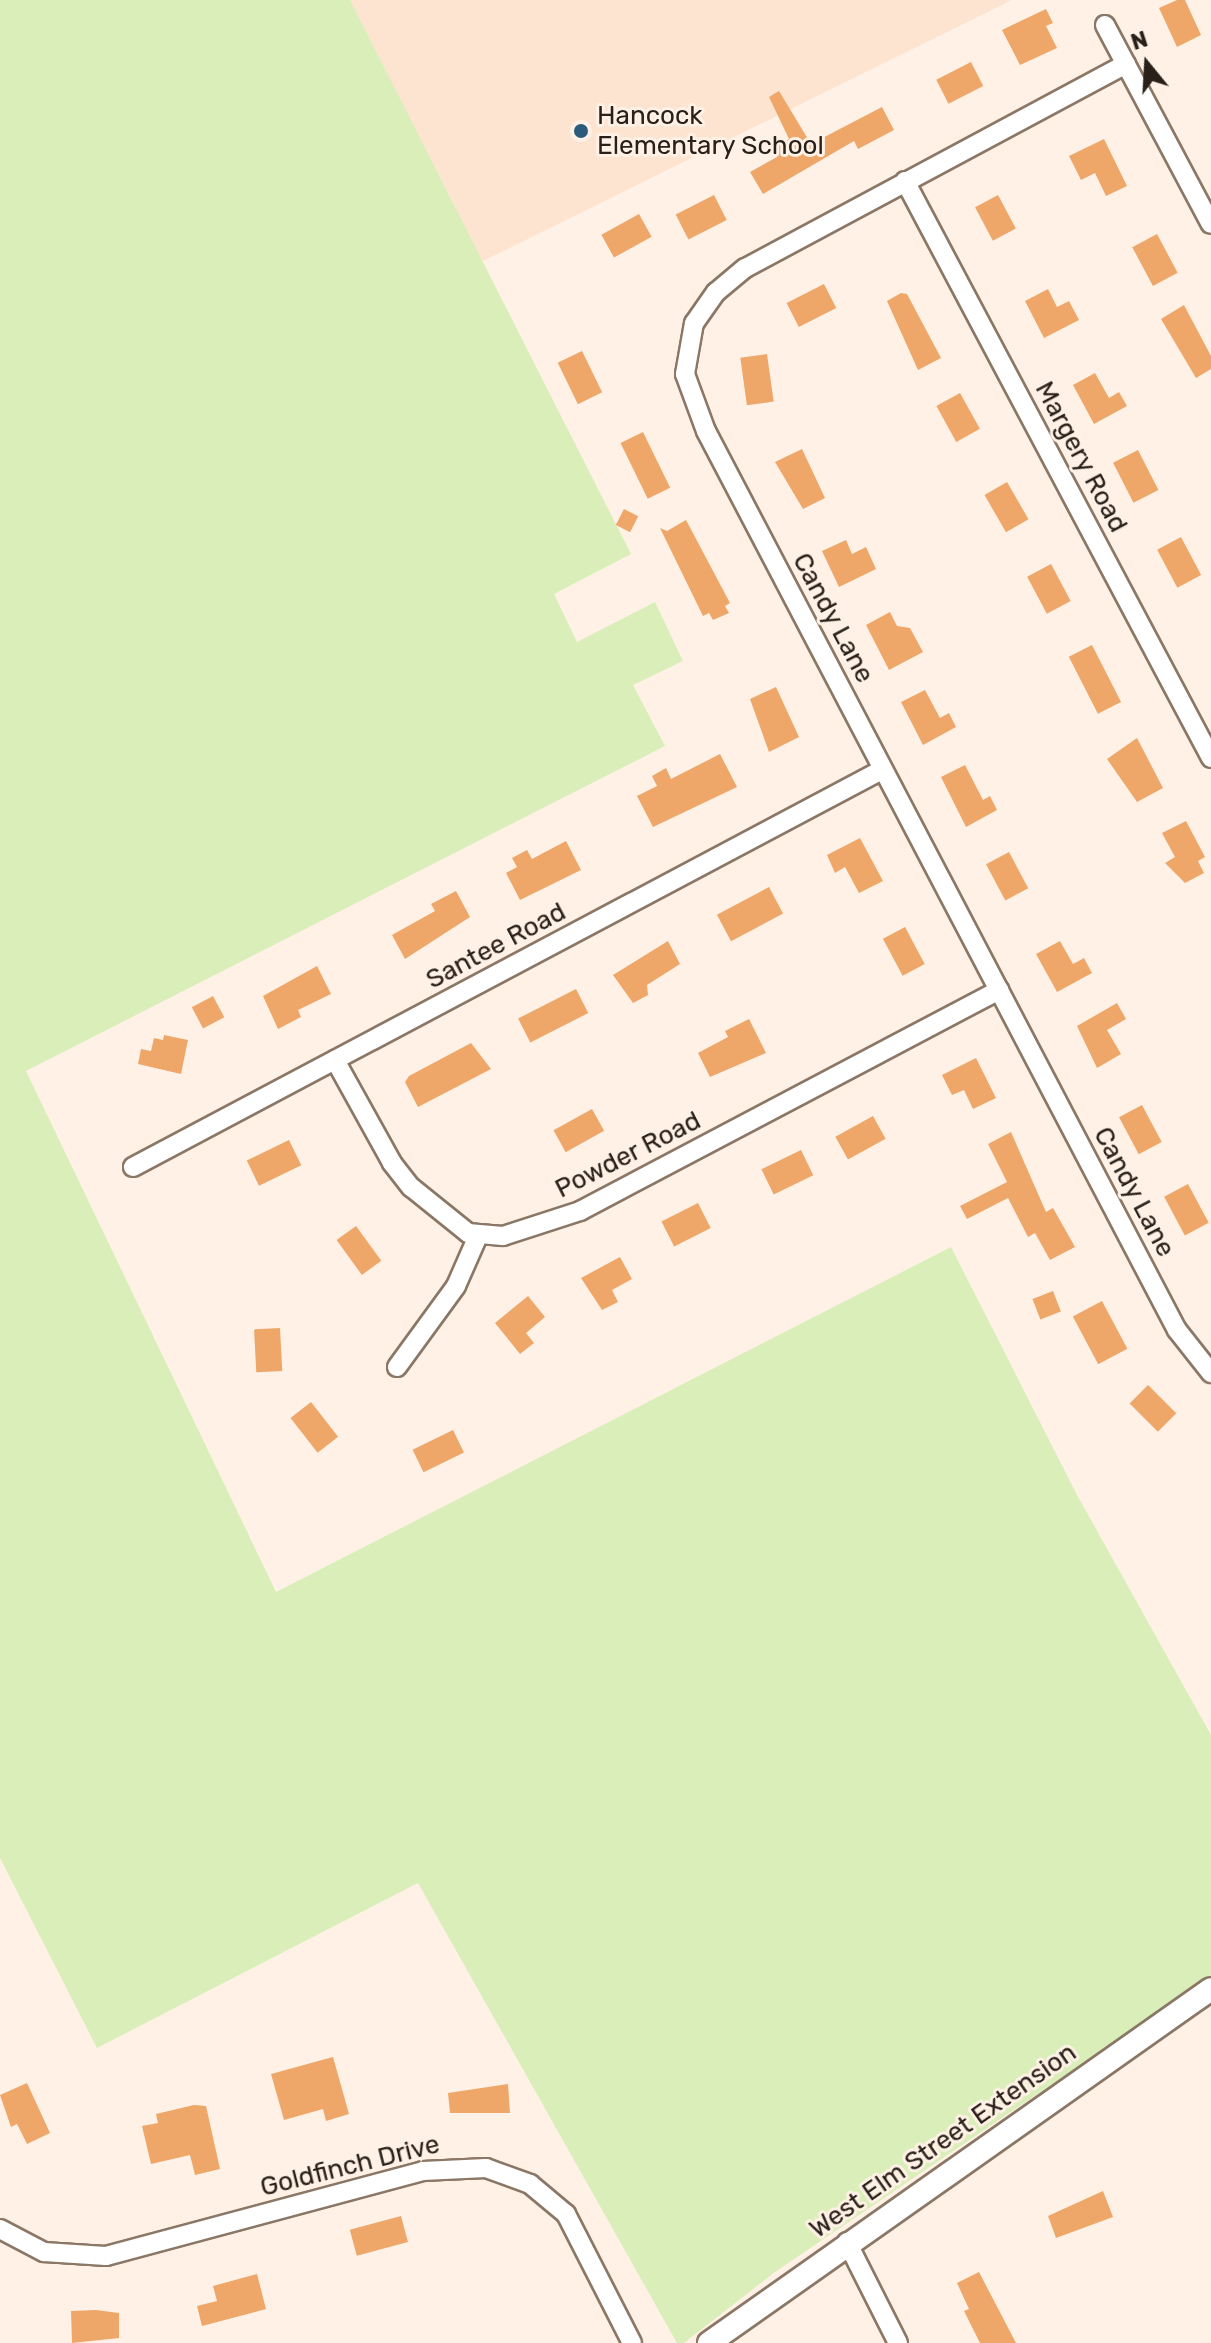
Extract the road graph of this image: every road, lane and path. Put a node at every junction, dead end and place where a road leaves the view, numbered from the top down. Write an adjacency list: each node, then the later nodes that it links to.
1 (1105, 25): 2 (street)
2 (1126, 64): 3 (street, Candy Lane); 4 (street)
3 (905, 181): 5 (street, Margery Road); 6 (street, Candy Lane)
4 (1211, 224)
5 (1211, 758)
6 (882, 770): 7 (street, Candy Lane); 8 (street, Santee Road)
7 (999, 990): 10 (street, Powder Road); 12 (street, Candy Lane)
8 (335, 1060): 9 (street, Santee Road); 10 (street)
9 (133, 1167)
10 (478, 1236): 11 (street)
11 (397, 1367)
12 (1211, 1373)
13 (1211, 1989): 15 (street, West Elm Street Extension)
14 (0, 2229): 16 (street, Goldfinch Drive)
15 (847, 2242): 17 (street, West Elm Street Extension); 18 (street)
16 (632, 2343)
17 (709, 2343)
18 (898, 2343)

